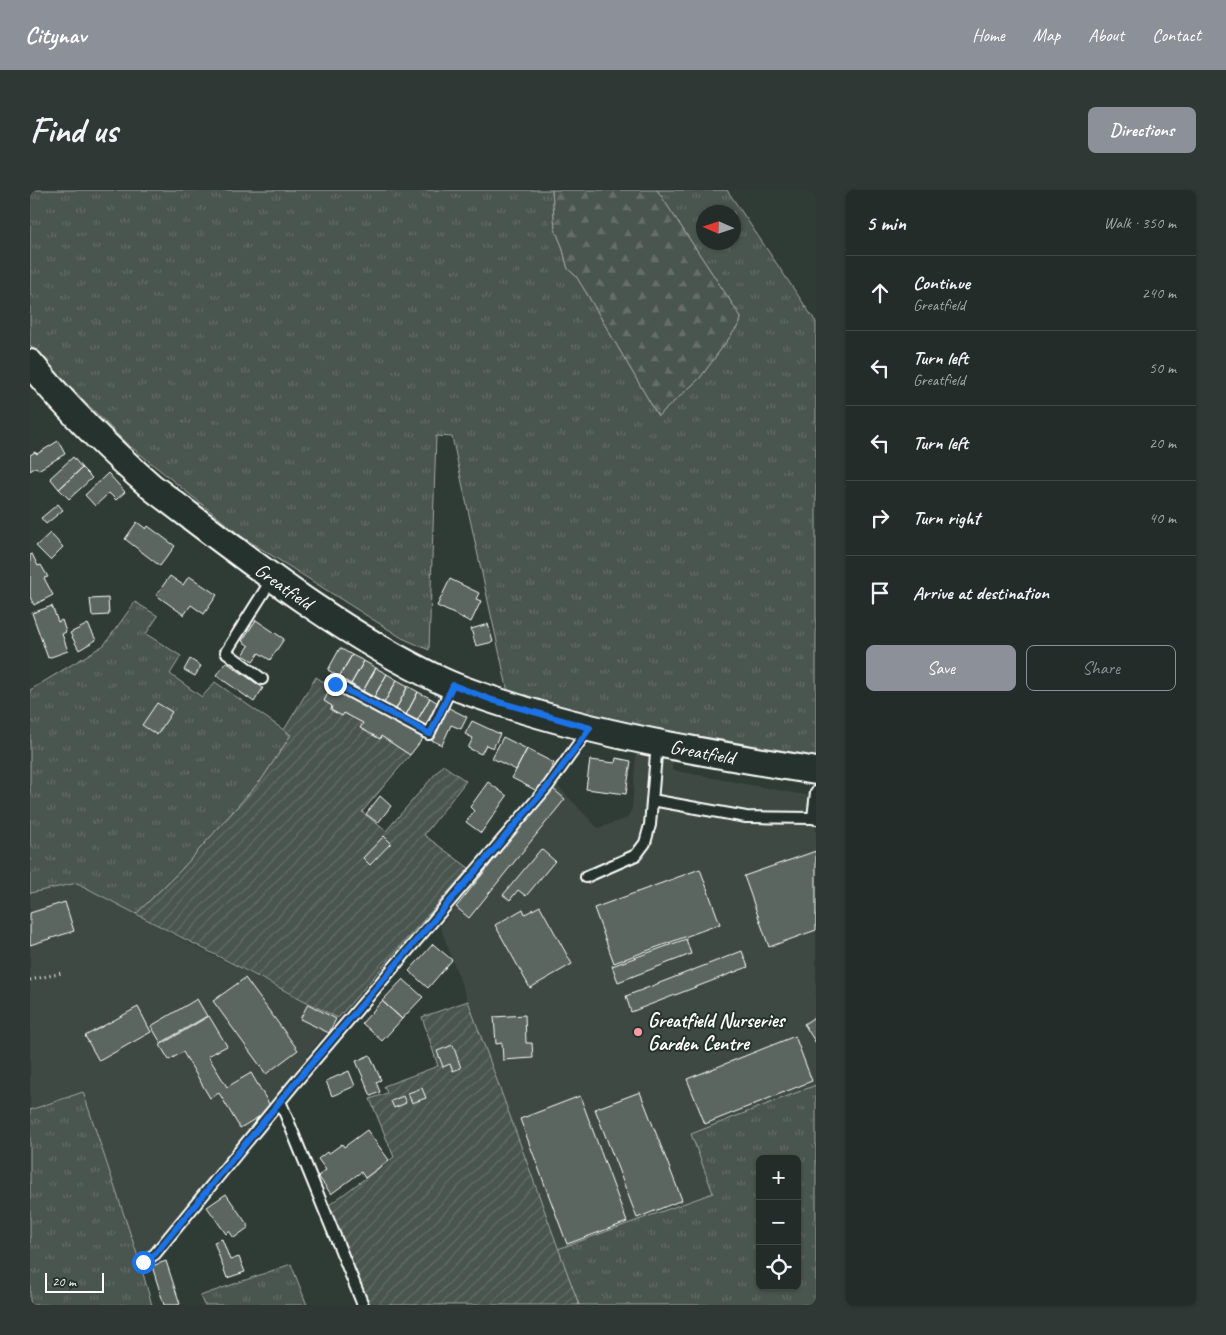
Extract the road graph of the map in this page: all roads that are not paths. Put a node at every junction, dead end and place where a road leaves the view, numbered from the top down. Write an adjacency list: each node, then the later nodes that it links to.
1 (30, 363): 2 (street, Greatfield)
2 (273, 578): 3 (lane); 5 (street, Greatfield)
3 (262, 678)
4 (335, 684): 5 (lane)
5 (453, 685): 6 (street, Greatfield)
6 (590, 728): 7 (street, Greatfield); 13 (lane)
7 (657, 742): 8 (street, Greatfield); 10 (lane)
8 (816, 771)
9 (816, 792): 11 (lane)
10 (652, 800): 11 (lane); 12 (lane)
11 (815, 818)
12 (586, 877)
13 (280, 1101): 14 (lane); 15 (lane)
14 (143, 1262)
15 (363, 1305)

